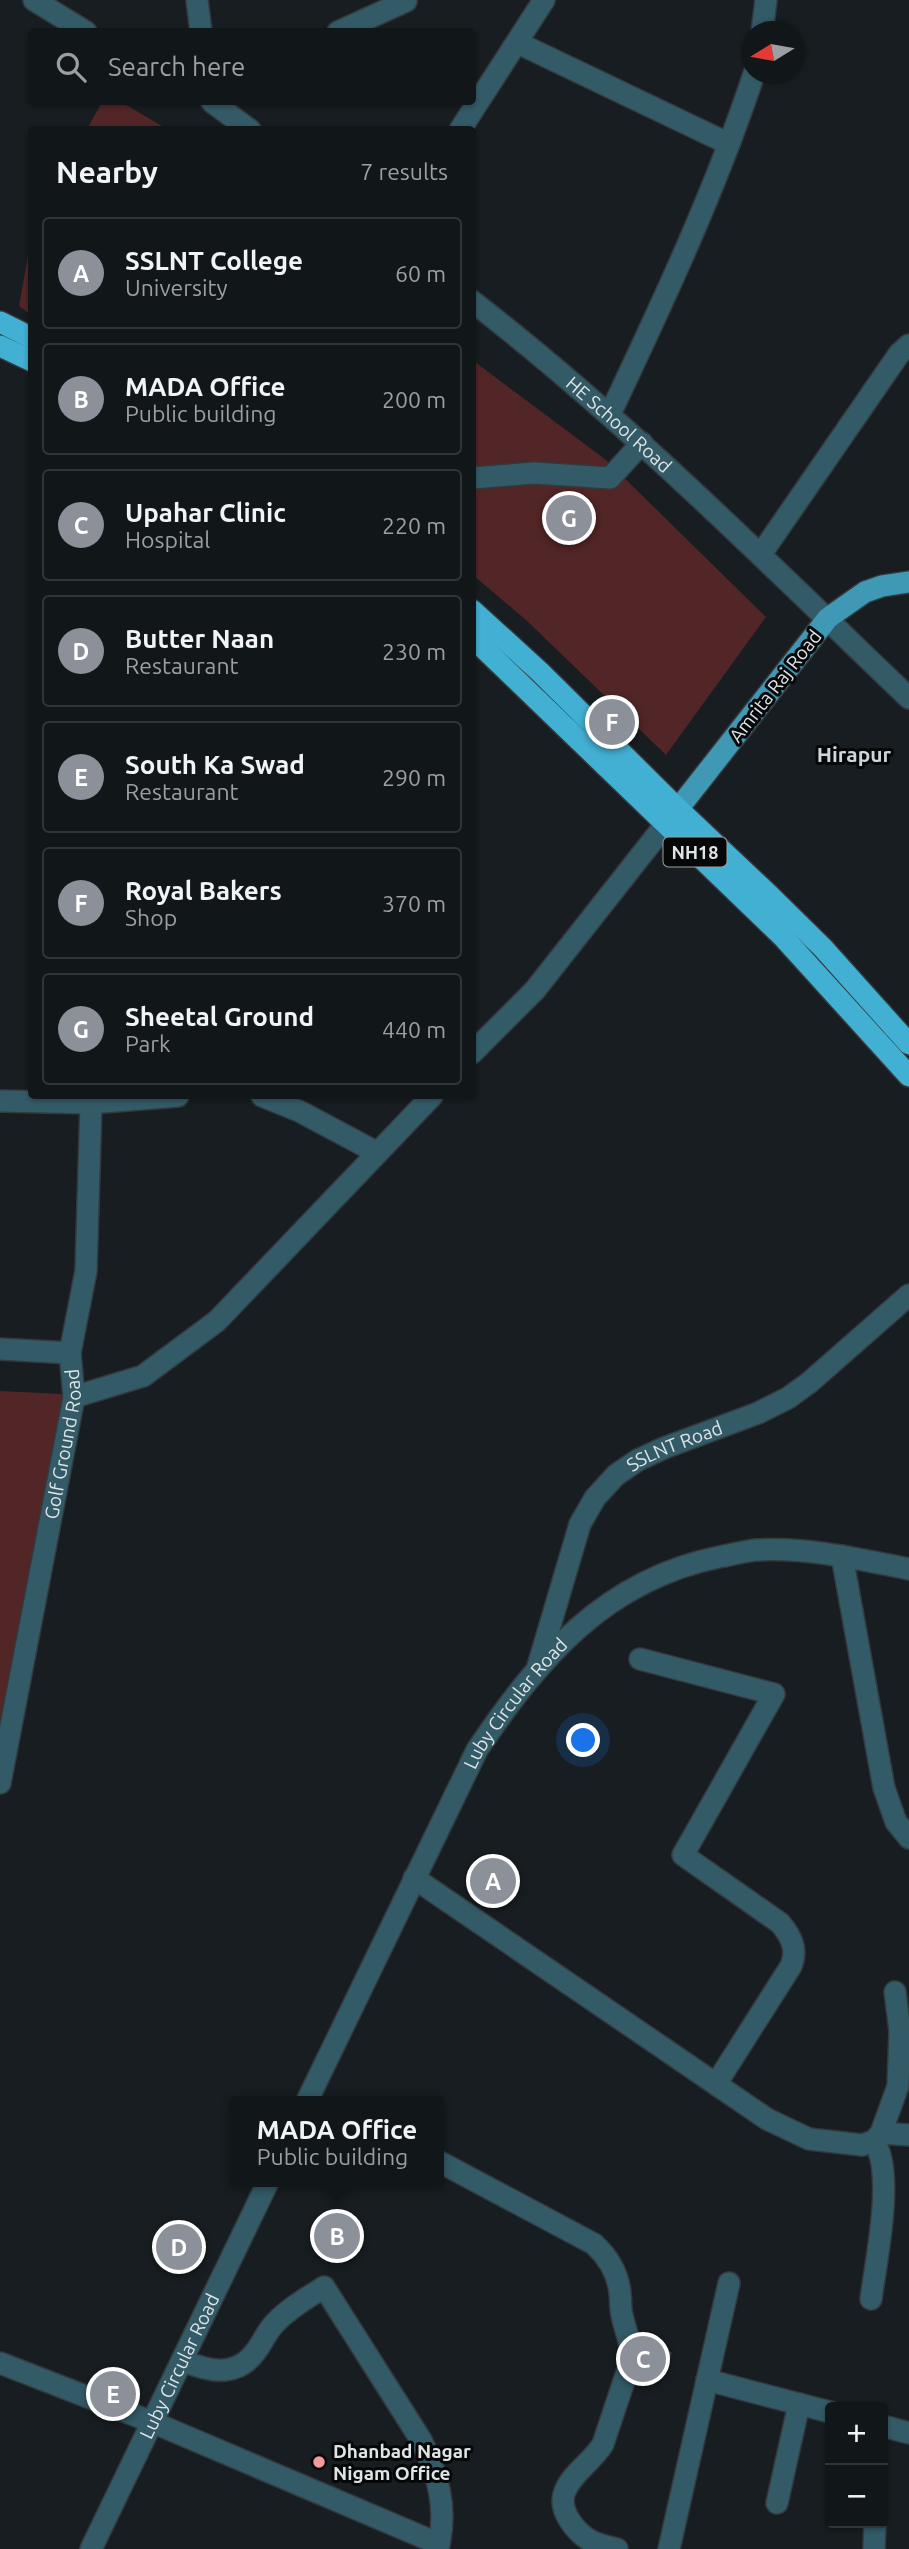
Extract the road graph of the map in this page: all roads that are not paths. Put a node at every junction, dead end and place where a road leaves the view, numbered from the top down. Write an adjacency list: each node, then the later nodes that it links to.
1 (34, 0): 7 (street)
2 (197, 0): 8 (street)
3 (544, 0): 10 (street)
4 (766, 0): 6 (street)
5 (406, 1): 9 (street)
6 (763, 21)
7 (80, 28)
8 (200, 28)
9 (347, 28)
10 (518, 43): 16 (street); 17 (street)
11 (750, 84): 17 (street)
12 (217, 105): 14 (street)
13 (219, 105): 15 (street)
14 (225, 126)
15 (245, 126)
16 (463, 126)
17 (729, 144): 24 (street)
18 (476, 304): 24 (street, HE School Road)
19 (0, 322): 20 (highway)
20 (28, 336)
21 (909, 345): 27 (street)
22 (0, 346): 23 (highway)
23 (28, 359)
24 (610, 414): 25 (street, HE School Road)
25 (642, 443): 26 (street); 27 (street, HE School Road)
26 (476, 478)
27 (761, 554): 30 (street, HE School Road)
28 (909, 582): 30 (main road, Amrita Raj Road)
29 (476, 614): 33 (highway, NH18)
30 (828, 618): 32 (street, HE School Road); 33 (main road, Amrita Raj Road)
31 (476, 641): 33 (highway, NH18)
32 (909, 698)
33 (672, 817): 34 (highway, NH18); 35 (street); 36 (highway, NH18)
34 (909, 1044)
35 (476, 1050)
36 (909, 1076)
37 (141, 1099): 41 (street)
38 (269, 1099): 42 (street)
39 (429, 1099): 42 (street)
40 (0, 1101): 41 (street)
41 (91, 1103): 45 (street, Golf Ground Road)
42 (376, 1152): 46 (street)
43 (909, 1295): 50 (street, SSLNT Road)
44 (0, 1349): 45 (street)
45 (71, 1353): 46 (street, Golf Ground Road)
46 (74, 1397): 51 (street, Golf Ground Road)
47 (842, 1556): 48 (street, Luby Circular Road); 50 (street, Luby Circular Road); 52 (street)
48 (909, 1569)
49 (640, 1659): 55 (street)
50 (536, 1673): 53 (street, Luby Circular Road)
51 (0, 1783)
52 (909, 1838)
53 (414, 1878): 55 (street); 56 (street, Luby Circular Road)
54 (895, 1992): 58 (street)
55 (716, 2084): 58 (street)
56 (315, 2096)
57 (909, 2135): 58 (street)
58 (877, 2137): 62 (street)
59 (444, 2164): 75 (street)
60 (266, 2187): 63 (street, Luby Circular Road)
61 (729, 2283): 65 (street)
62 (871, 2299)
63 (182, 2360): 68 (street, Luby Circular Road); 73 (street)
64 (0, 2363): 68 (street)
65 (707, 2380): 66 (street); 76 (street)
66 (799, 2404): 67 (street); 71 (street)
67 (825, 2411)
68 (152, 2422): 73 (street); 74 (street, Luby Circular Road)
69 (888, 2427): 70 (street)
70 (909, 2433)
71 (777, 2503)
72 (875, 2528): 77 (street)
73 (438, 2547)
74 (91, 2549)
75 (617, 2549)
76 (669, 2549)
77 (874, 2549)

